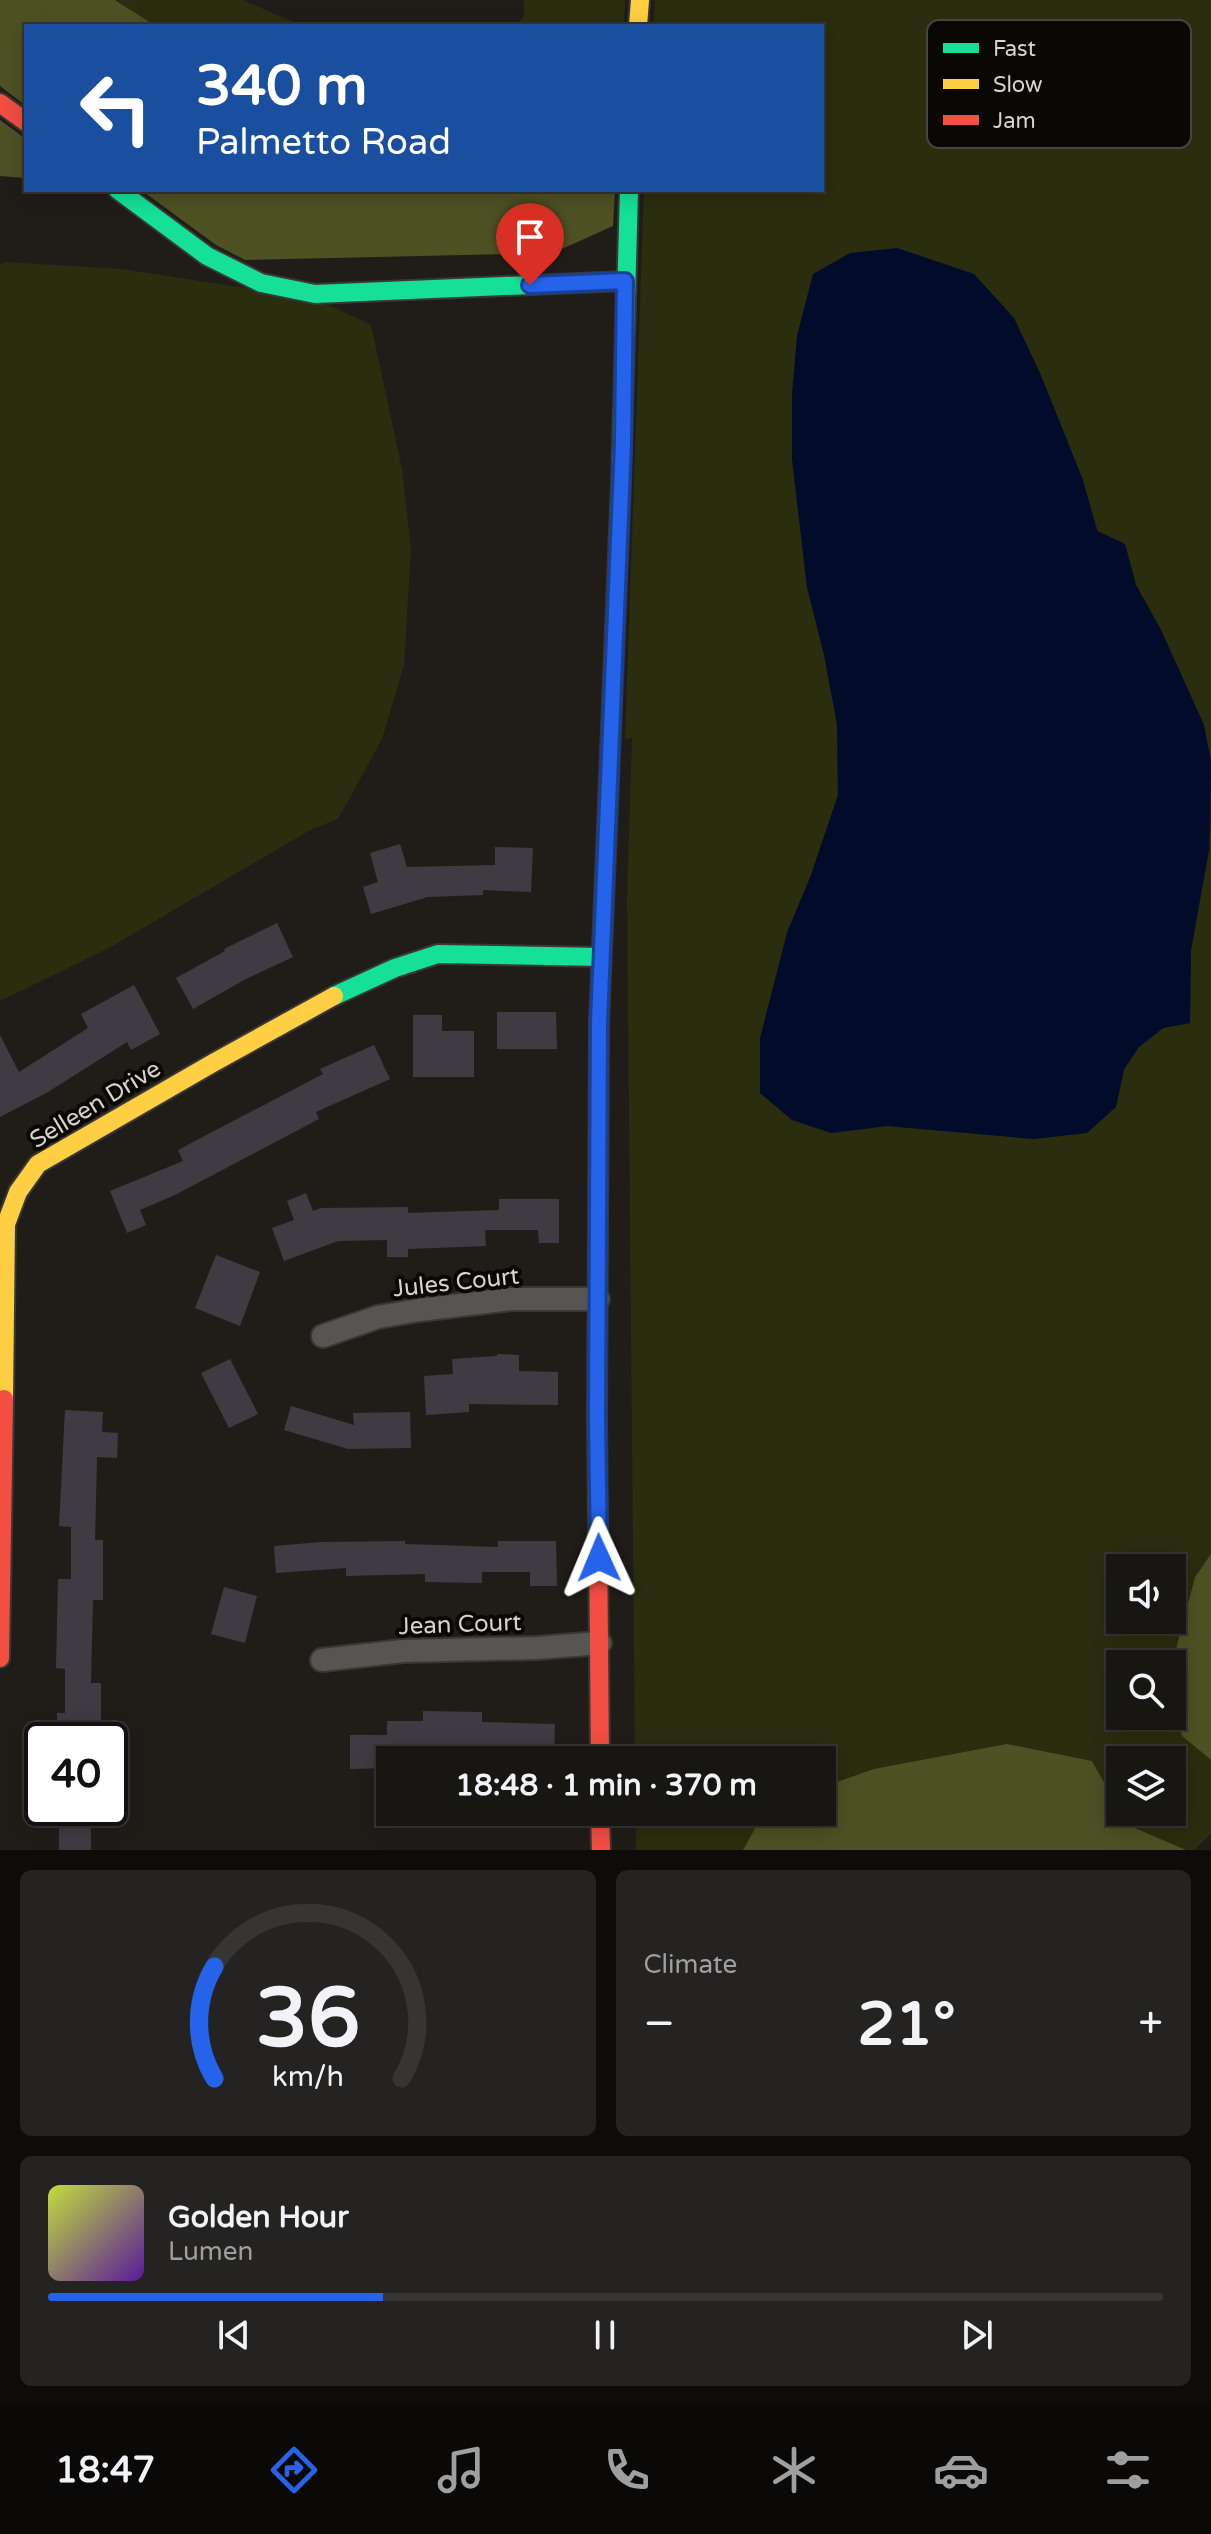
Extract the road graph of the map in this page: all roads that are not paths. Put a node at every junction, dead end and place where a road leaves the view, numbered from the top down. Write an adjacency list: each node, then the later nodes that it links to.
1 (640, 0): 2 (street)
2 (638, 24)
3 (0, 103): 4 (street)
4 (24, 121)
5 (121, 192): 7 (street)
6 (629, 192): 7 (street)
7 (625, 281): 8 (street)
8 (601, 957): 9 (street); 12 (street, Selleen Drive)
9 (598, 1299): 10 (street, Jules Court); 11 (street)
10 (323, 1336)
11 (600, 1643): 13 (street, Jean Court); 14 (street)
12 (0, 1658)
13 (322, 1660)
14 (600, 1746)
15 (600, 1826): 16 (street)
16 (601, 1850)

